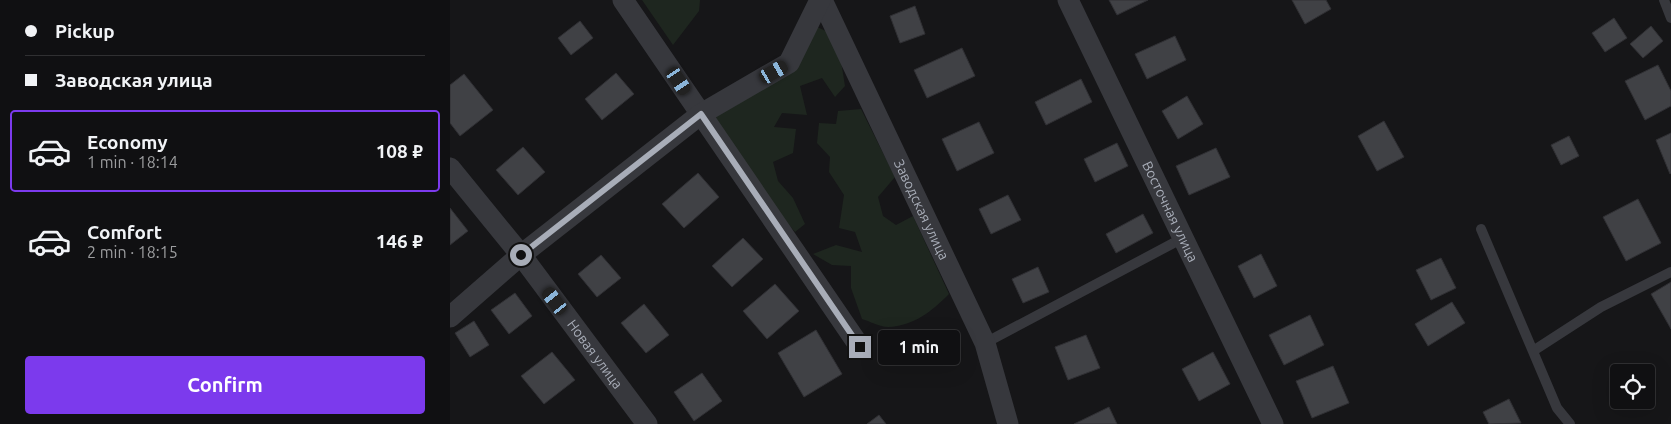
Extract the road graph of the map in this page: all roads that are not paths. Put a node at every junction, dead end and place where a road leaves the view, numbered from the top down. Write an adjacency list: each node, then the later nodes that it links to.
1 (623, 0): 6 (street)
2 (821, 0): 6 (street); 13 (street, Заводская улица)
3 (1068, 0): 9 (street, Восточная улица)
4 (1664, 0): 5 (lane)
5 (1671, 18)
6 (701, 114): 10 (street); 14 (street)
7 (450, 168): 10 (street, Новая улица)
8 (1481, 229): 15 (lane)
9 (1183, 238): 13 (lane); 18 (street, Восточная улица)
10 (521, 255): 12 (street); 16 (street, Новая улица)
11 (1671, 272): 15 (lane)
12 (450, 317)
13 (985, 343): 17 (street, Заводская улица)
14 (860, 347)
15 (1533, 351): 19 (lane)
16 (647, 424)
17 (1008, 424)
18 (1273, 424)
19 (1570, 424)

